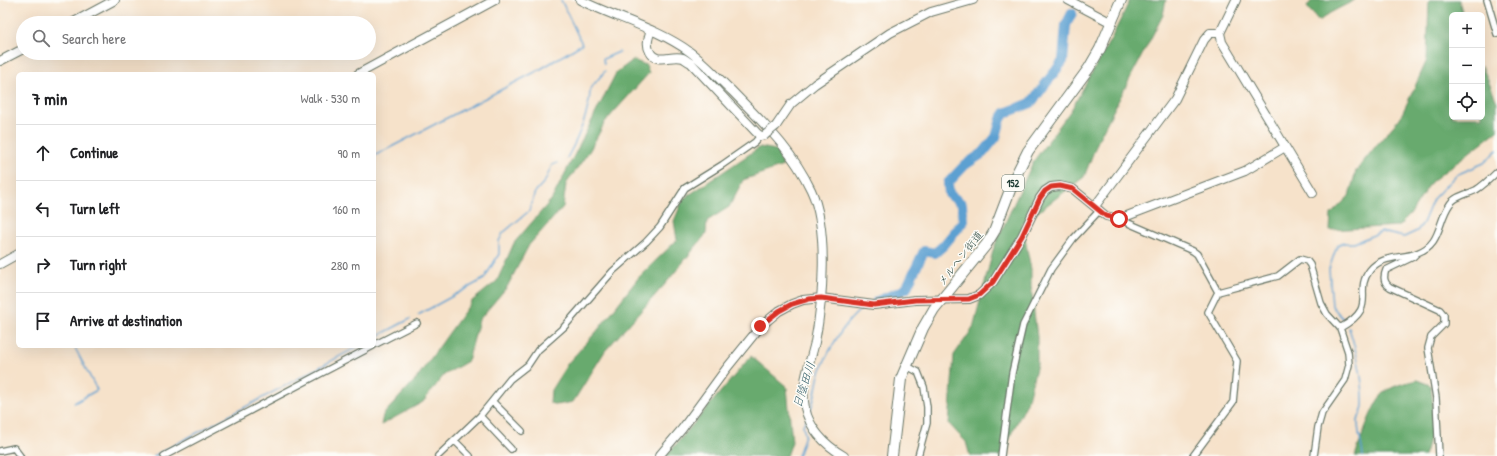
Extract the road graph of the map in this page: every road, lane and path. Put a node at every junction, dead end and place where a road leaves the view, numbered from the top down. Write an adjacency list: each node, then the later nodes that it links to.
1 (115, 0): 9 (street)
2 (495, 0): 17 (street)
3 (580, 0): 12 (street)
4 (973, 0): 18 (street, bridge)
5 (1068, 0): 10 (street)
6 (1121, 0): 10 (highway, メルヘン街道 / 152)
7 (1236, 0): 13 (street)
8 (1487, 0): 11 (street)
9 (85, 16)
10 (1110, 22): 29 (highway, メルヘン街道 / 152)
11 (1496, 27): 14 (street)
12 (651, 30): 18 (street); 28 (street)
13 (1220, 33): 19 (street); 22 (street)
14 (1497, 34)
15 (16, 53): 16 (street)
16 (0, 61)
17 (362, 72)
18 (763, 136): 35 (street)
19 (1285, 147): 21 (street); 23 (street)
20 (1497, 172): 24 (street)
21 (1313, 193)
22 (1098, 208): 23 (street); 29 (street); 49 (street)
23 (1119, 219): 27 (street)
24 (1417, 253): 31 (street); 52 (street)
25 (16, 255): 26 (street)
26 (0, 264)
27 (1218, 292): 31 (street); 50 (street)
28 (821, 298): 29 (street); 45 (street); 46 (street)
29 (942, 300): 34 (highway, メルヘン街道 / 152)
30 (417, 322): 32 (street)
31 (1340, 328): 51 (street)
32 (376, 344)
33 (369, 348): 42 (street)
34 (907, 366): 47 (highway, メルヘン街道 / 152); 48 (street)
35 (493, 402): 36 (street); 37 (street)
36 (480, 416): 38 (street); 39 (street)
37 (522, 431)
38 (455, 441): 43 (street); 44 (street)
39 (511, 449)
40 (0, 451): 41 (street)
41 (20, 456)
42 (164, 456)
43 (438, 456)
44 (470, 456)
45 (659, 456)
46 (844, 456)
47 (892, 456)
48 (918, 456)
49 (1001, 456)
50 (1193, 456)
51 (1314, 456)
52 (1439, 456)

